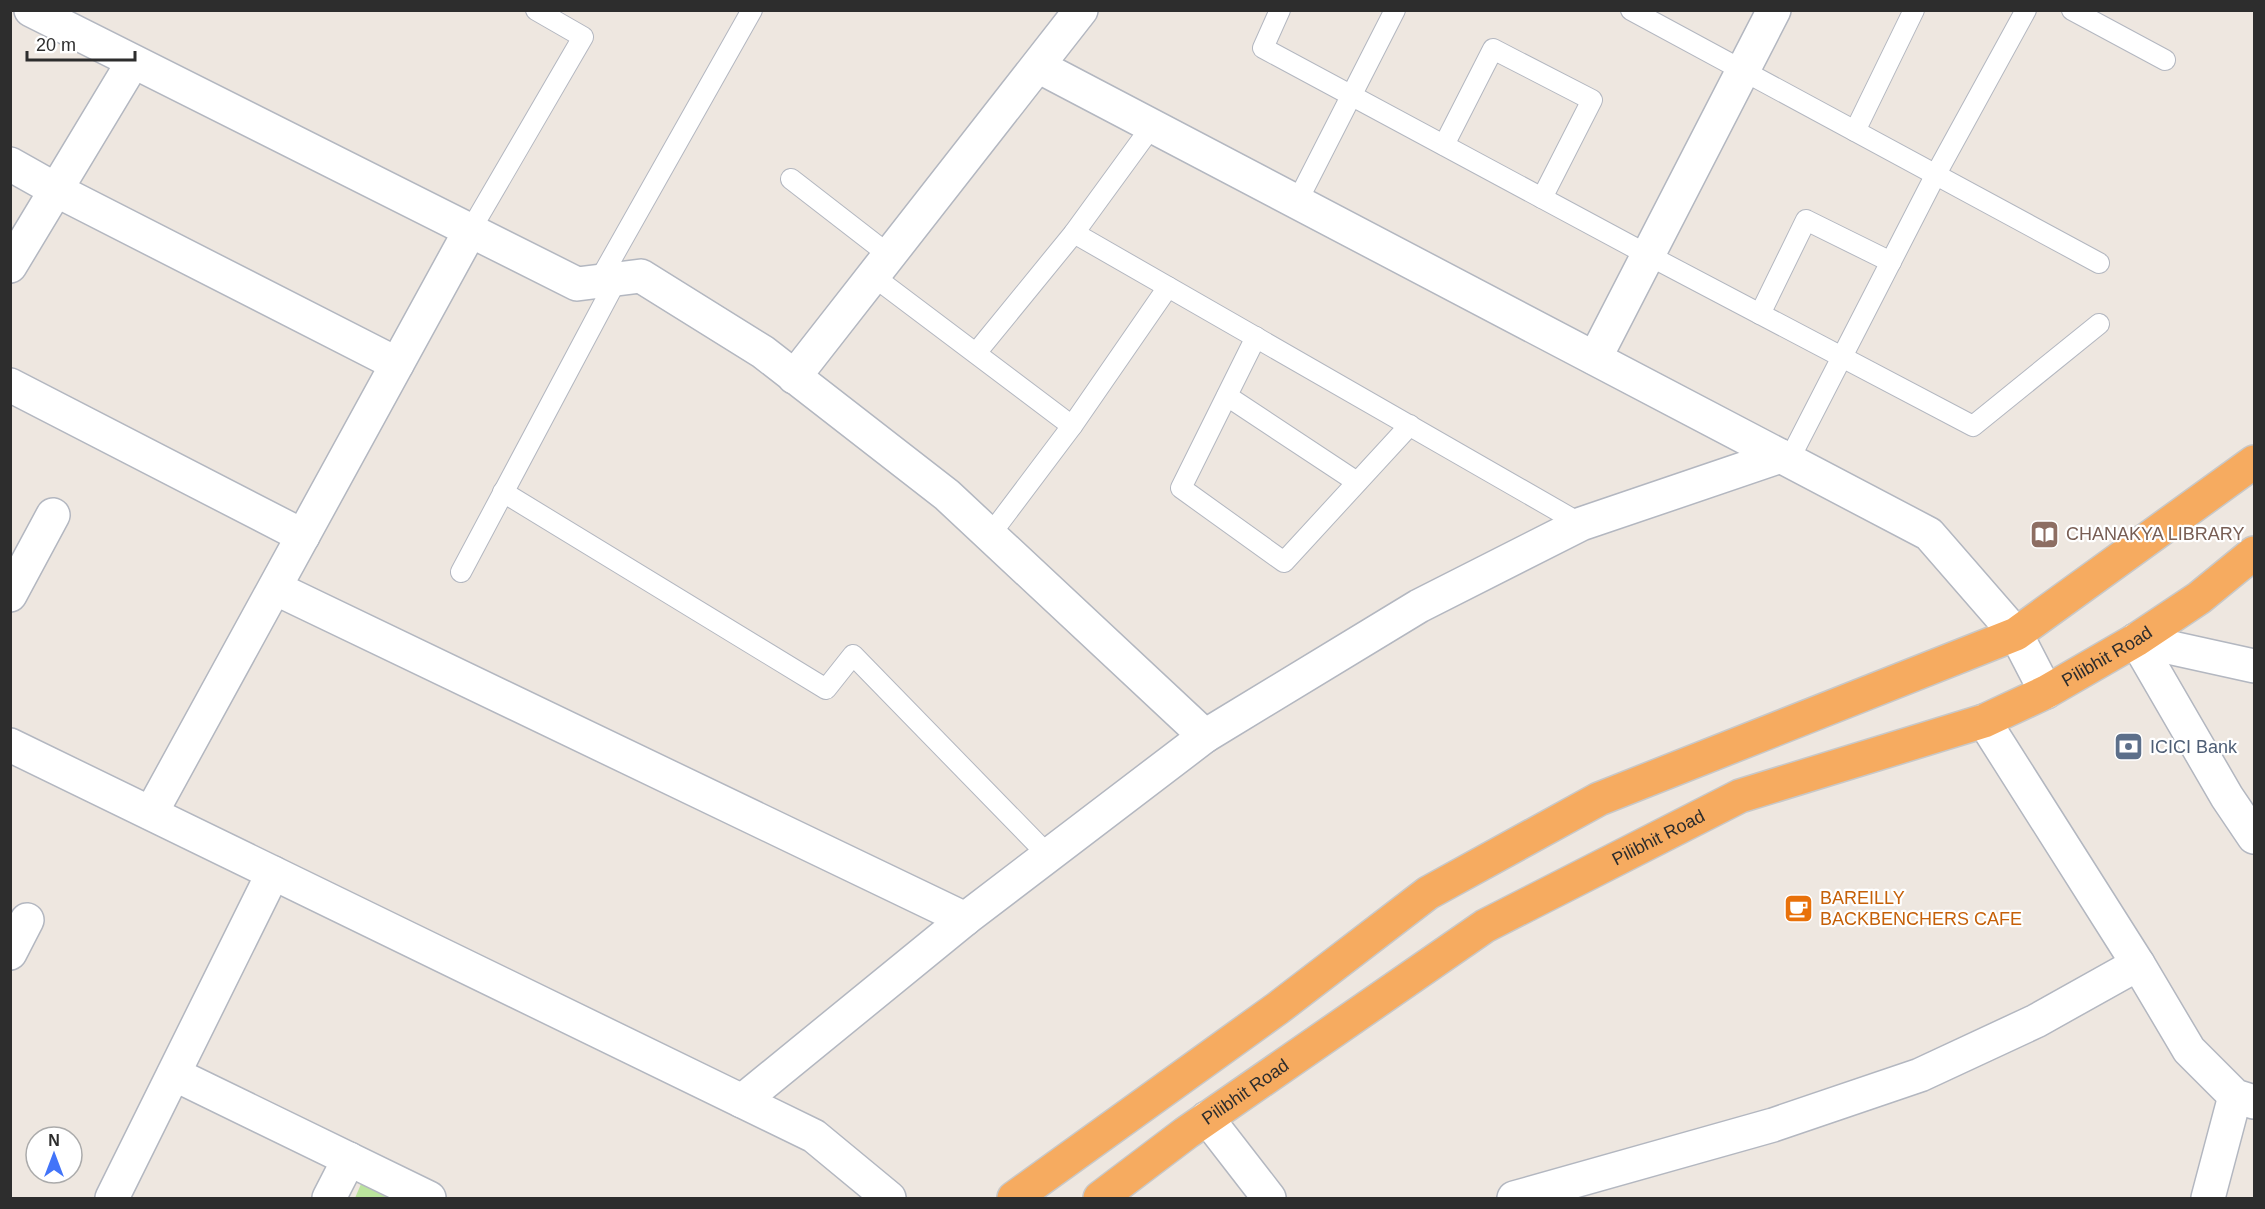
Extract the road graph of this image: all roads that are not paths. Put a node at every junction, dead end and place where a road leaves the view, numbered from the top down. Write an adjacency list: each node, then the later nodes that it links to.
1 (31, 10): 13 (street)
2 (536, 10): 26 (lane)
3 (752, 10): 33 (lane)
4 (1081, 10): 14 (street)
5 (1280, 10): 16 (lane)
6 (1395, 10): 16 (lane)
7 (1631, 10): 15 (lane)
8 (1774, 10): 15 (street)
9 (1914, 10): 18 (lane)
10 (2026, 10): 21 (lane)
11 (2072, 10): 12 (lane)
12 (2165, 60)
13 (134, 62): 23 (street); 26 (street)
14 (1038, 66): 17 (street); 31 (street)
15 (1743, 71): 18 (lane); 28 (street)
16 (1352, 95): 19 (lane); 25 (lane)
17 (1152, 126): 25 (street); 27 (lane)
18 (1855, 131): 21 (lane)
19 (1444, 145): 24 (lane); 24 (lane)
20 (10, 164): 23 (street)
21 (1935, 174): 29 (lane); 30 (lane)
22 (791, 179): 31 (lane)
23 (58, 190): 32 (street); 41 (street)
24 (1542, 198): 28 (lane)
25 (1297, 202): 40 (street)
26 (470, 231): 33 (street); 41 (street)
27 (1074, 233): 34 (lane); 38 (lane)
28 (1648, 255): 35 (lane); 40 (street)
29 (1891, 262): 35 (lane); 39 (lane)
30 (2099, 263)
31 (881, 265): 38 (lane); 42 (street)
32 (10, 266)
33 (608, 280): 42 (street); 50 (lane)
34 (1168, 287): 37 (lane); 46 (lane)
35 (1760, 314): 39 (lane)
36 (2099, 324): 39 (lane)
37 (1256, 337): 44 (lane); 45 (lane)
38 (976, 353): 46 (lane)
39 (1842, 357): 47 (lane)
40 (1595, 358): 47 (street)
41 (397, 364): 54 (street)
42 (794, 377): 53 (street)
43 (10, 385): 54 (street)
44 (1227, 396): 49 (lane); 49 (lane)
45 (1410, 425): 49 (lane); 52 (lane)
46 (1072, 426): 53 (lane)
47 (1785, 458): 52 (street); 59 (street)
48 (2254, 462): 59 (highway)
49 (1357, 482)
50 (503, 492): 56 (lane); 69 (lane)
51 (52, 515): 58 (street)
52 (1581, 524): 64 (street)
53 (990, 535): 64 (street)
54 (303, 537): 57 (street)
55 (2254, 553): 60 (highway, Pilibhit Road)
56 (461, 572)
57 (275, 588): 67 (street); 71 (street)
58 (10, 595)
59 (2016, 634): 62 (street); 84 (highway)
60 (2136, 640): 61 (street); 62 (highway, Pilibhit Road); 66 (street)
61 (2254, 666)
62 (2046, 692): 63 (highway, Pilibhit Road)
63 (1984, 721): 74 (street); 78 (highway, Pilibhit Road)
64 (1205, 736): 69 (street)
65 (10, 745): 67 (street)
66 (2241, 800): 68 (street)
67 (151, 813): 70 (street)
68 (2254, 837)
69 (1048, 855): 71 (street)
70 (273, 873): 75 (street); 77 (street)
71 (965, 919): 77 (street)
72 (27, 920): 73 (street)
73 (10, 953)
74 (2138, 964): 76 (street); 87 (street)
75 (174, 1074): 79 (street); 80 (street)
76 (2245, 1099): 88 (street)
77 (742, 1101): 83 (street)
78 (1207, 1118): 85 (highway, Pilibhit Road); 86 (street)
79 (349, 1159): 81 (street); 82 (street)
80 (112, 1198)
81 (329, 1198)
82 (429, 1198)
83 (889, 1198)
84 (1014, 1198)
85 (1100, 1198)
86 (1269, 1198)
87 (1514, 1198)
88 (2208, 1198)

